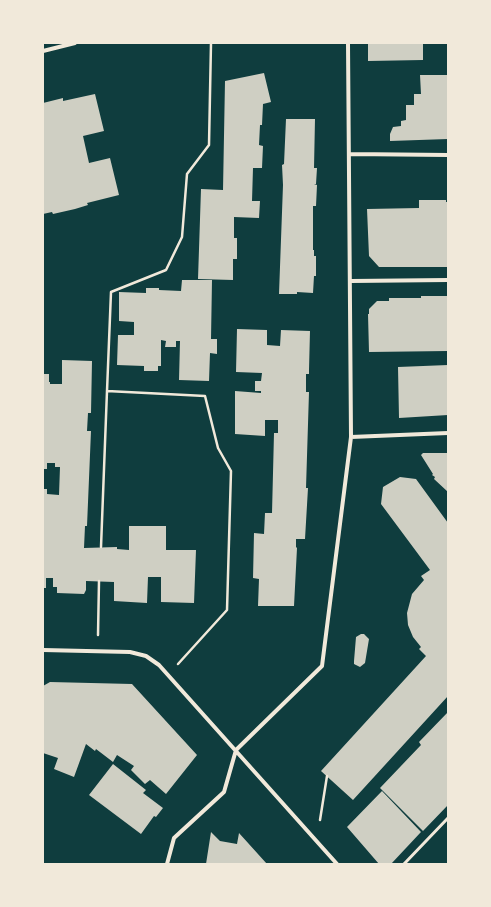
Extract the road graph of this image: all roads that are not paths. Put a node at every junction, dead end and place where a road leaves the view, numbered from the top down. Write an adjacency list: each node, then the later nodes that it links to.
1 (75, 43): 3 (street)
2 (348, 43): 4 (street)
3 (43, 51)
4 (350, 154): 5 (street); 7 (street)
5 (448, 154)
6 (448, 280): 7 (street)
7 (351, 281): 9 (street)
8 (448, 433): 9 (street)
9 (351, 437): 11 (street)
10 (43, 650): 11 (street)
11 (236, 750): 13 (street); 14 (street)
12 (448, 818): 15 (lane)
13 (167, 864)
14 (337, 864)
15 (404, 864)

